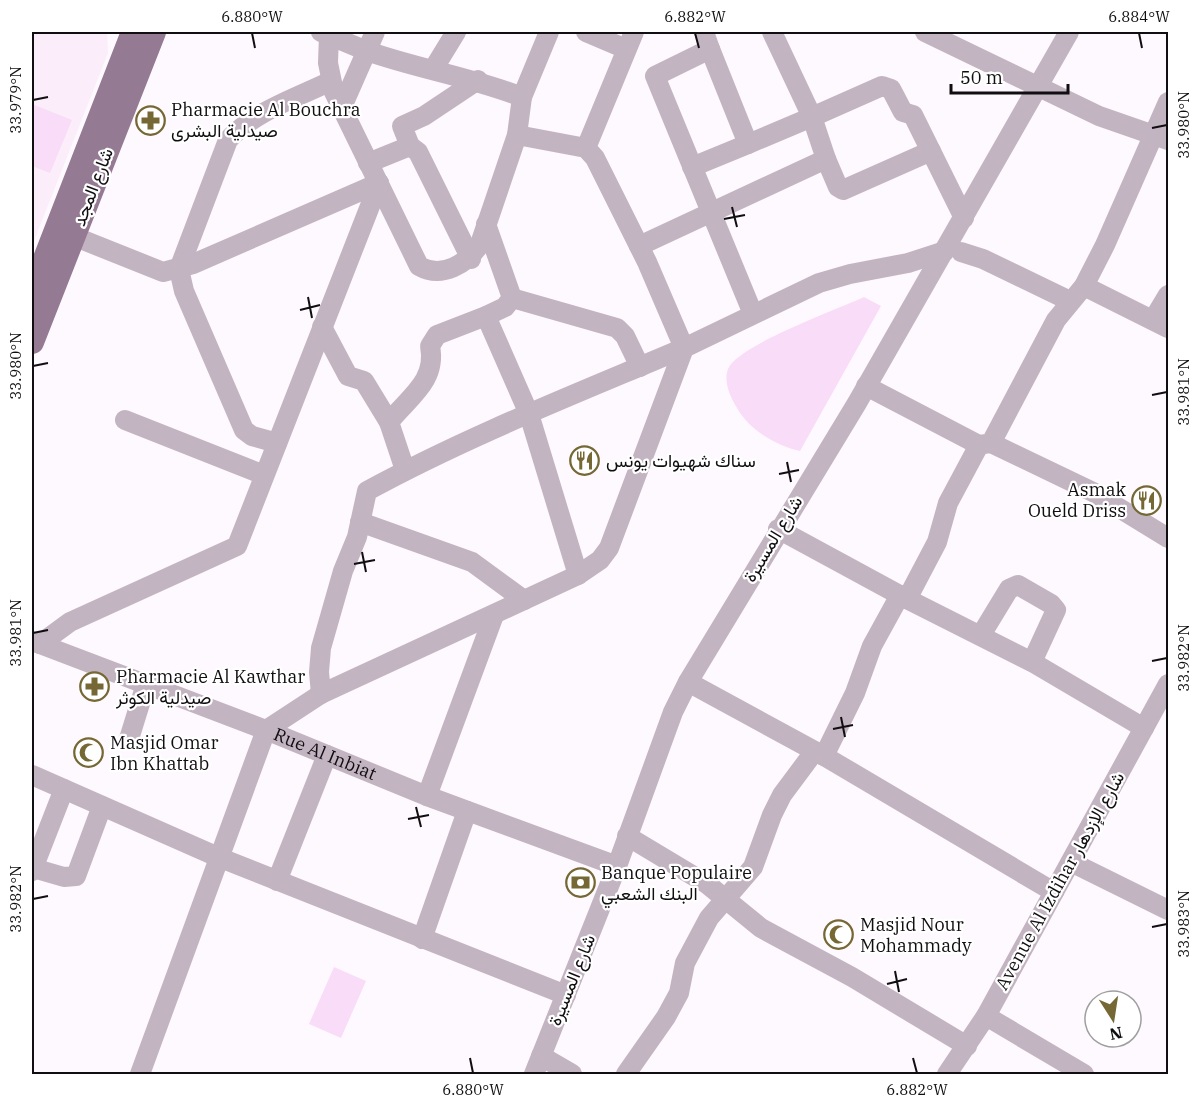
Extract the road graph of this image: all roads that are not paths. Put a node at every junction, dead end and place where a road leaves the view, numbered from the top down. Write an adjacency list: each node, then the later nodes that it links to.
1 (134, 32): 41 (main road, شارع المجد)
2 (154, 32): 35 (main road, شارع المجد)
3 (375, 32): 13 (street)
4 (456, 32): 14 (street)
5 (549, 32): 18 (street)
6 (586, 32): 11 (street)
7 (772, 32): 21 (street)
8 (1069, 32): 17 (street, شارع المسيرة)
9 (325, 33): 13 (street); 16 (street)
10 (934, 33): 17 (street)
11 (630, 40): 26 (street)
12 (707, 40): 24 (street); 30 (street)
13 (368, 51): 14 (street); 20 (street)
14 (434, 68): 15 (street)
15 (478, 80): 18 (street); 25 (street)
16 (331, 81): 20 (street); 39 (street)
17 (1036, 87): 23 (street); 33 (street, شارع المسيرة)
18 (522, 97): 22 (street)
19 (1168, 103): 23 (street)
20 (342, 107): 29 (street)
21 (812, 117): 24 (street); 27 (street); 28 (street)
22 (517, 135): 26 (street); 34 (street)
23 (1162, 137): 40 (street)
24 (748, 144): 30 (street)
25 (410, 146): 29 (street); 38 (street)
26 (586, 148): 36 (street)
27 (931, 151): 28 (street); 33 (street)
28 (826, 159): 32 (street)
29 (368, 163): 31 (street)
30 (692, 167): 32 (street)
31 (379, 183): 38 (street); 39 (street); 48 (street)
32 (711, 212): 36 (street); 45 (street)
33 (964, 218): 37 (street, شارع المسيرة)
34 (486, 224): 38 (street); 43 (street)
35 (74, 236): 39 (street); 49 (main road, شارع المجد)
36 (639, 246): 50 (street)
37 (953, 251): 44 (street); 45 (street); 52 (street, شارع المسيرة)
38 (471, 260)
39 (179, 269): 56 (street)
40 (1084, 286): 44 (street); 47 (street)
41 (32, 292)
42 (1168, 295): 47 (street)
43 (512, 298): 46 (street); 51 (street)
44 (1070, 301): 57 (street)
45 (753, 314): 50 (street)
46 (486, 316): 53 (street); 55 (street)
47 (1161, 324)
48 (322, 327): 55 (street); 56 (street)
49 (32, 342)
50 (684, 348): 51 (street); 63 (street)
51 (640, 367): 53 (street)
52 (866, 386): 57 (street); 61 (street, شارع المسيرة)
53 (529, 414): 58 (street); 63 (street)
54 (125, 420): 59 (street)
55 (388, 422): 58 (street)
56 (277, 443): 59 (street)
57 (985, 444): 62 (street); 64 (street)
58 (405, 470): 60 (street)
59 (264, 475): 68 (street)
60 (360, 522): 65 (street); 72 (street)
61 (778, 529): 64 (street); 70 (street, شارع المسيرة)
62 (1168, 538)
63 (578, 575): 65 (street)
64 (903, 597): 67 (street); 77 (street)
65 (525, 600): 66 (street)
66 (494, 615): 72 (street); 81 (street)
67 (981, 635): 69 (street); 69 (street)
68 (36, 643): 71 (street, Rue Al Inbiat)
69 (1032, 662): 74 (street)
70 (688, 682): 77 (street); 84 (street, شارع المسيرة)
71 (146, 684): 75 (street, Rue Al Inbiat); 76 (street)
72 (321, 694): 75 (street)
73 (1166, 696): 74 (street, Avenue Al Izdihar شارع الإزدهار)
74 (1144, 728): 86 (street, Avenue Al Izdihar شارع الإزدهار)
75 (266, 730): 78 (street, Rue Al Inbiat); 85 (street)
76 (129, 739)
77 (819, 754): 90 (street); 91 (street)
78 (327, 755): 81 (street, Rue Al Inbiat); 89 (street)
79 (32, 775): 80 (street)
80 (64, 789): 82 (street); 88 (street)
81 (427, 796): 83 (street, Rue Al Inbiat)
82 (102, 806): 85 (street); 88 (street)
83 (467, 811): 87 (street, Rue Al Inbiat); 93 (street)
84 (627, 836): 87 (street, شارع المسيرة); 91 (street)
85 (218, 857): 89 (street); 98 (street)
86 (1071, 862): 90 (street, Avenue Al Izdihar شارع الإزدهار); 92 (street)
87 (617, 866): 94 (street, شارع المسيرة)
88 (32, 870)
89 (277, 881): 93 (street)
90 (1054, 892): 95 (street, Avenue Al Izdihar شارع الإزدهار)
91 (725, 899): 96 (street); 101 (street)
92 (1168, 910)
93 (422, 939): 94 (street)
94 (566, 995): 97 (street, شارع المسيرة)
95 (986, 1016): 96 (street, Avenue Al Izdihar شارع الإزدهار); 103 (street)
96 (967, 1046): 102 (street, Avenue Al Izdihar شارع الإزدهار)
97 (542, 1056): 99 (street, شارع المسيرة); 100 (street)
98 (140, 1074)
99 (534, 1074)
100 (572, 1074)
101 (626, 1074)
102 (947, 1074)
103 (1084, 1074)

